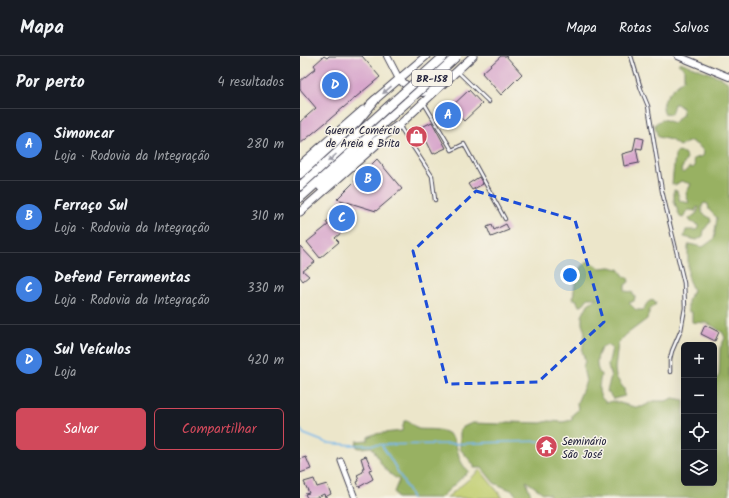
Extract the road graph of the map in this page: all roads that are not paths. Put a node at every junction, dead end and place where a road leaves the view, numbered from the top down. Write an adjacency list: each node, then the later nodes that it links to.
1 (387, 56): 10 (street)
2 (426, 56): 10 (main road, BR-158)
3 (444, 56): 18 (highway, BR-158, one-way to 18, bridge)
4 (457, 56): 19 (highway, BR-158, bridge)
5 (473, 56): 8 (main road, BR-158)
6 (631, 56): 24 (lane)
7 (678, 56): 9 (street)
8 (457, 71): 11 (main road, BR-158); 13 (lane)
9 (729, 77)
10 (399, 79): 11 (main road); 12 (main road, BR-158, one-way to 12)
11 (440, 86): 14 (main road, BR-158)
12 (375, 100): 16 (main road, BR-158); 17 (highway, BR-158)
13 (489, 102)
14 (424, 103): 15 (main road, BR-158); 23 (lane)
15 (399, 125): 20 (lane); 21 (highway, BR-158); 22 (main road, BR-158)
16 (300, 165)
17 (300, 174)
18 (300, 186)
19 (300, 198)
20 (434, 200)
21 (300, 204)
22 (300, 212)
23 (504, 220)
24 (670, 372)
25 (341, 461): 26 (street)
26 (355, 497): 27 (street)
27 (348, 498)

